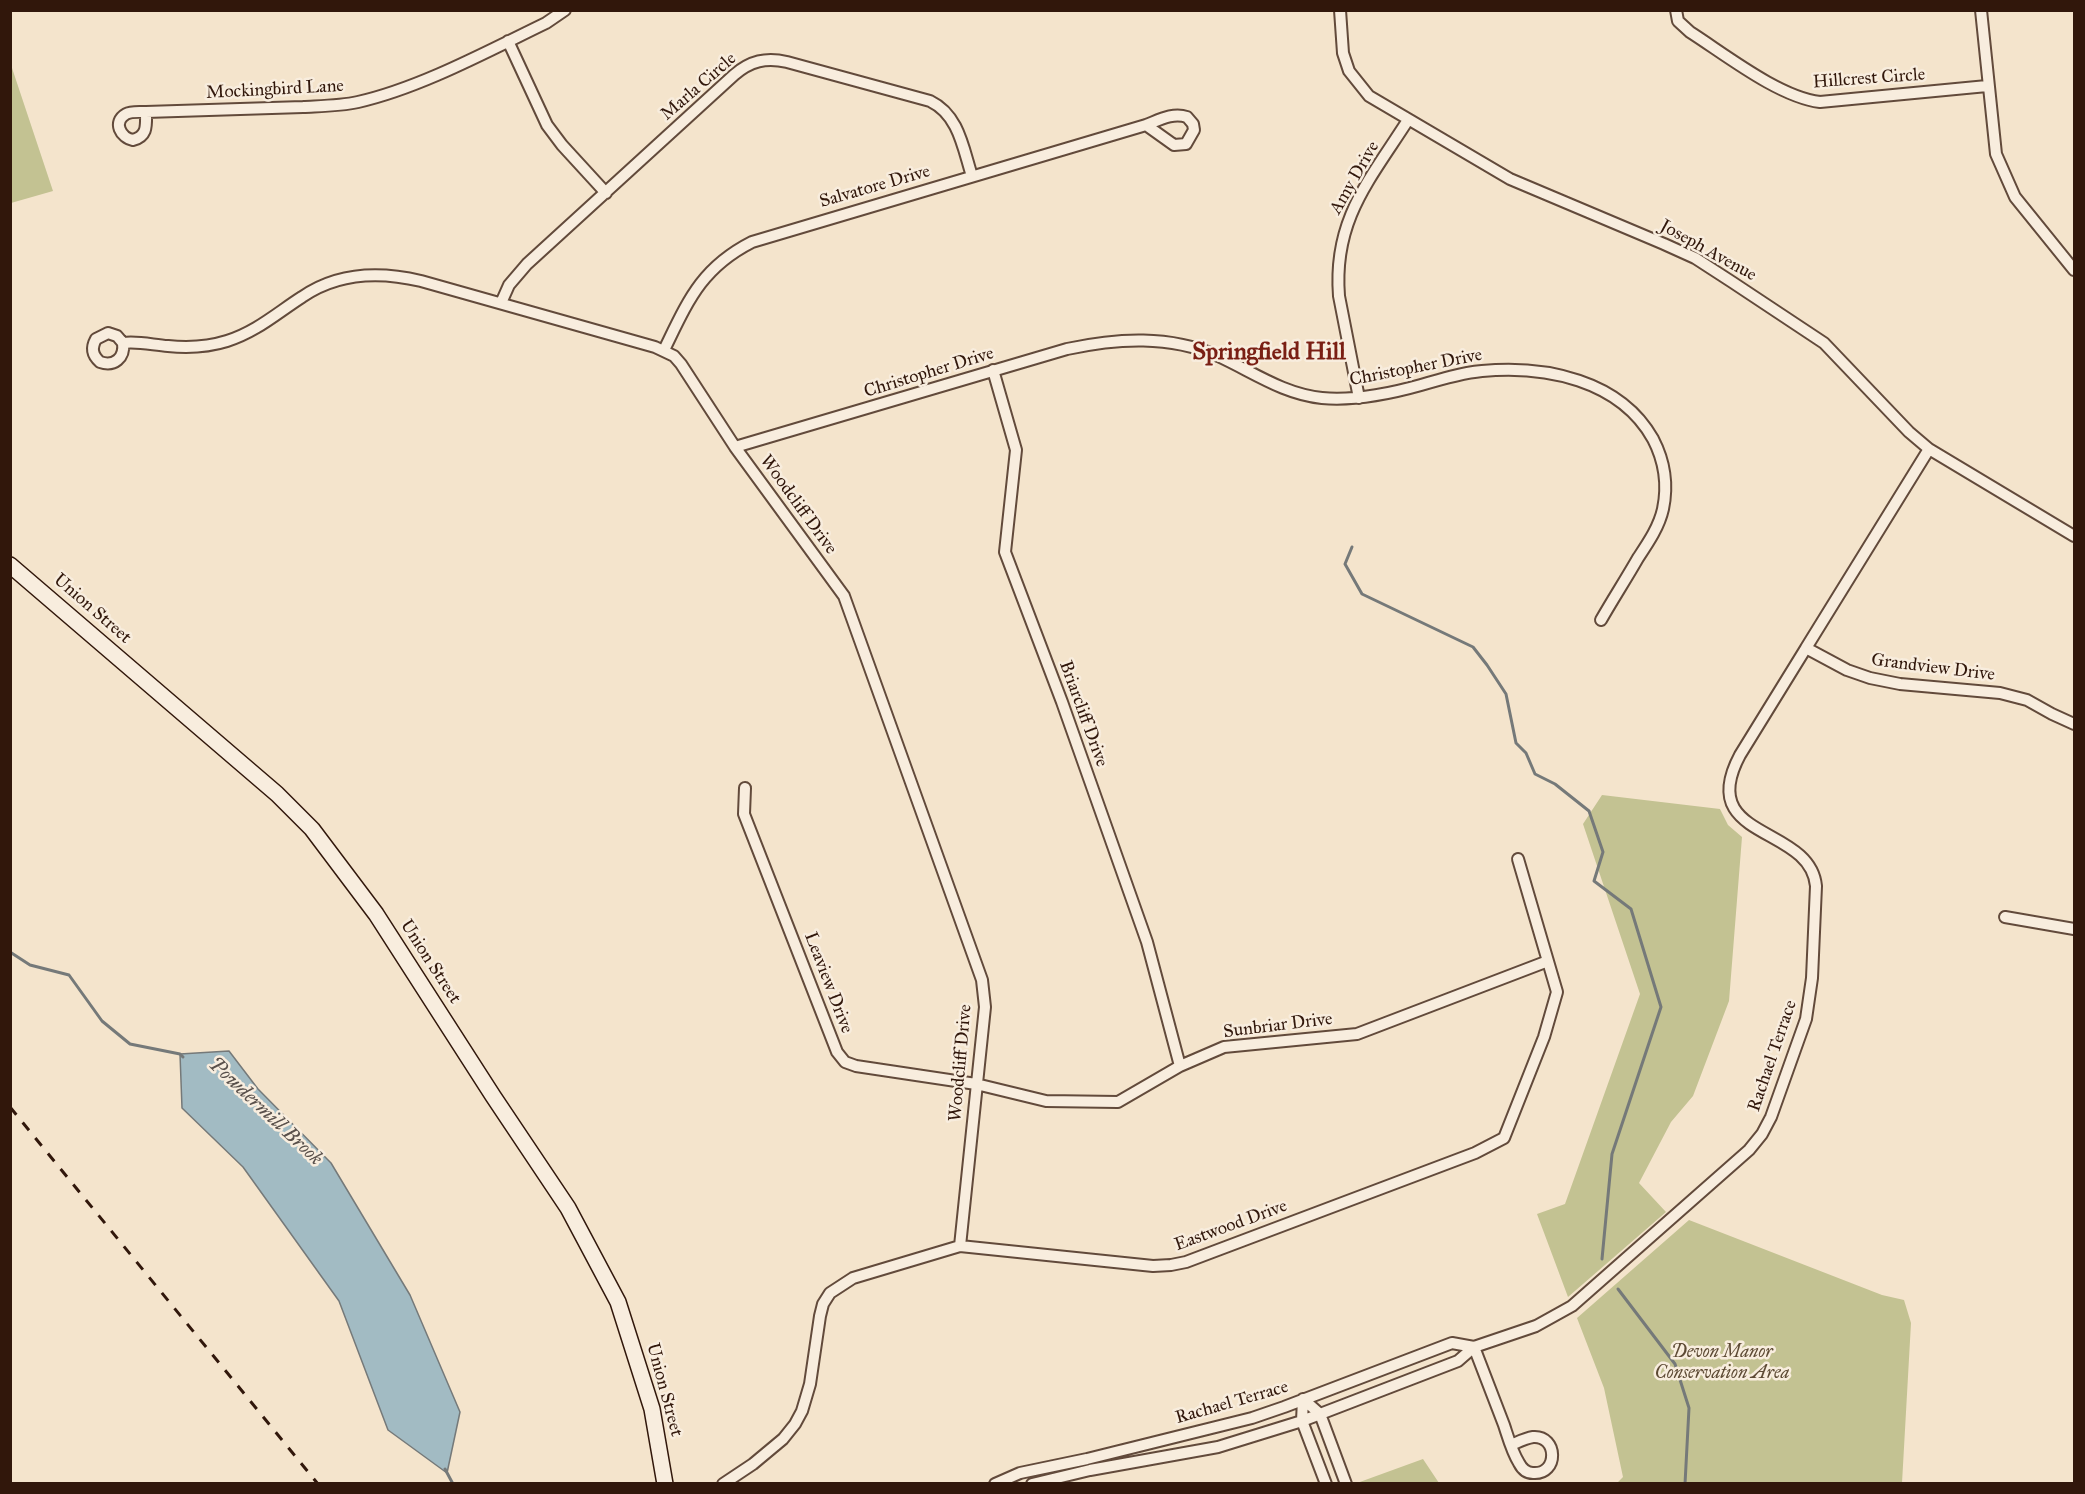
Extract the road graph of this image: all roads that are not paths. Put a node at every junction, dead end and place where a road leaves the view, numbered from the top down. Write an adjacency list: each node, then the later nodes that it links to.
1 (565, 10): 5 (street, Mockingbird Lane)
2 (1340, 10): 8 (street, Joseph Avenue)
3 (1676, 10): 6 (street, Hillcrest Circle)
4 (1981, 10): 6 (street)
5 (508, 41): 7 (street, Mockingbird Lane); 11 (street)
6 (1987, 86): 12 (street)
7 (146, 112)
8 (1408, 120): 17 (street, Amy Drive); 19 (street, Joseph Avenue)
9 (1146, 125): 10 (street, Salvatore Drive)
10 (972, 176): 11 (street, Marla Circle); 15 (street, Salvatore Drive)
11 (606, 193): 13 (street, Marla Circle)
12 (2074, 270)
13 (501, 303): 14 (street, Woodcliff Drive); 15 (street, Woodcliff Drive)
14 (123, 344)
15 (664, 350): 18 (street, Woodcliff Drive)
16 (993, 370): 17 (street, Christopher Drive); 18 (street, Christopher Drive); 30 (street, Briarcliff Drive)
17 (1359, 398): 22 (street, Christopher Drive)
18 (735, 447): 31 (street, Woodcliff Drive)
19 (1929, 449): 20 (street, Joseph Avenue); 23 (street)
20 (2074, 536)
21 (10, 565): 38 (main road, Union Street)
22 (1601, 620)
23 (1806, 648): 24 (street, Grandview Drive); 33 (street, Rachael Terrace)
24 (2074, 721)
25 (746, 788): 31 (street, Leaview Drive)
26 (1518, 859): 29 (street, Eastwood Drive)
27 (2005, 917): 28 (street)
28 (2074, 929)
29 (1548, 960): 30 (street, Sunbriar Drive); 32 (street, Eastwood Drive)
30 (1180, 1066): 31 (street, Sunbriar Drive)
31 (976, 1084): 32 (street, Woodcliff Drive)
32 (960, 1245): 39 (street, Eastwood Drive)
33 (1474, 1347): 34 (street, Rachael Terrace); 35 (street, Rachael Terrace); 37 (street)
34 (1303, 1400): 35 (street); 36 (street); 40 (street, Rachael Terrace)
35 (1320, 1414): 36 (street, Rachael Terrace); 43 (street)
36 (1302, 1421): 41 (street, Rachael Terrace); 42 (street)
37 (1511, 1445)
38 (665, 1484)
39 (723, 1484)
40 (994, 1484)
41 (1032, 1484)
42 (1326, 1484)
43 (1346, 1484)

